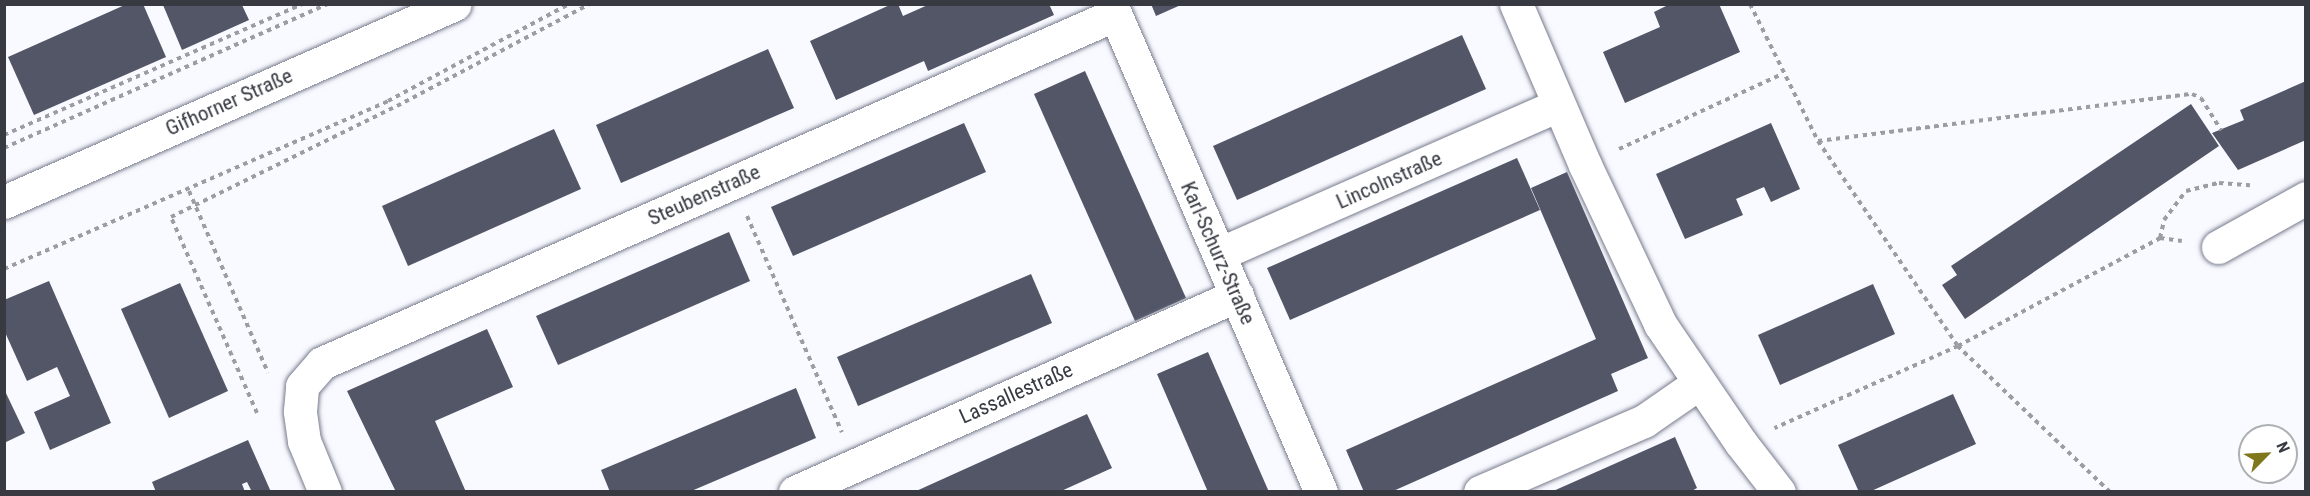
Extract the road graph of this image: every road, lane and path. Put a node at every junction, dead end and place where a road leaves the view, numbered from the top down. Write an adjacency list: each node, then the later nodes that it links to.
1 (303, 4): 12 (path)
2 (328, 4): 14 (path)
3 (454, 4): 20 (street, Gifhorner Straße)
4 (569, 4): 18 (path)
5 (590, 4): 21 (path)
6 (1516, 4): 10 (street)
7 (1750, 4): 9 (path)
8 (1112, 10): 16 (street, Steubenstraße); 24 (street, Karl-Schurz-Straße)
9 (1782, 74): 13 (path); 15 (path)
10 (1558, 105): 15 (street); 24 (street, Lincolnstraße)
11 (2221, 130): 13 (path)
12 (4, 135)
13 (1818, 141): 27 (path)
14 (4, 148)
15 (1585, 165): 28 (street)
16 (732, 182): 29 (street, Steubenstraße); 32 (path)
17 (2258, 183): 22 (path)
18 (189, 191): 21 (path); 25 (path)
19 (2306, 198): 23 (street)
20 (4, 202)
21 (195, 206): 29 (path); 30 (path)
22 (2160, 238): 23 (path); 27 (path)
23 (2218, 247)
24 (1219, 254): 26 (street, Karl-Schurz-Straße)
25 (4, 269)
26 (1237, 295): 32 (street, Lassallestraße); 35 (street, Karl-Schurz-Straße)
27 (1958, 346): 31 (path); 38 (path)
28 (1699, 383): 31 (street); 36 (street)
29 (302, 386): 33 (street)
30 (257, 413)
31 (1741, 443): 37 (street)
32 (856, 465): 34 (street, Lassallestraße)
33 (325, 492)
34 (795, 492)
35 (1321, 492)
36 (1480, 492)
37 (1779, 492)
38 (2110, 492)

